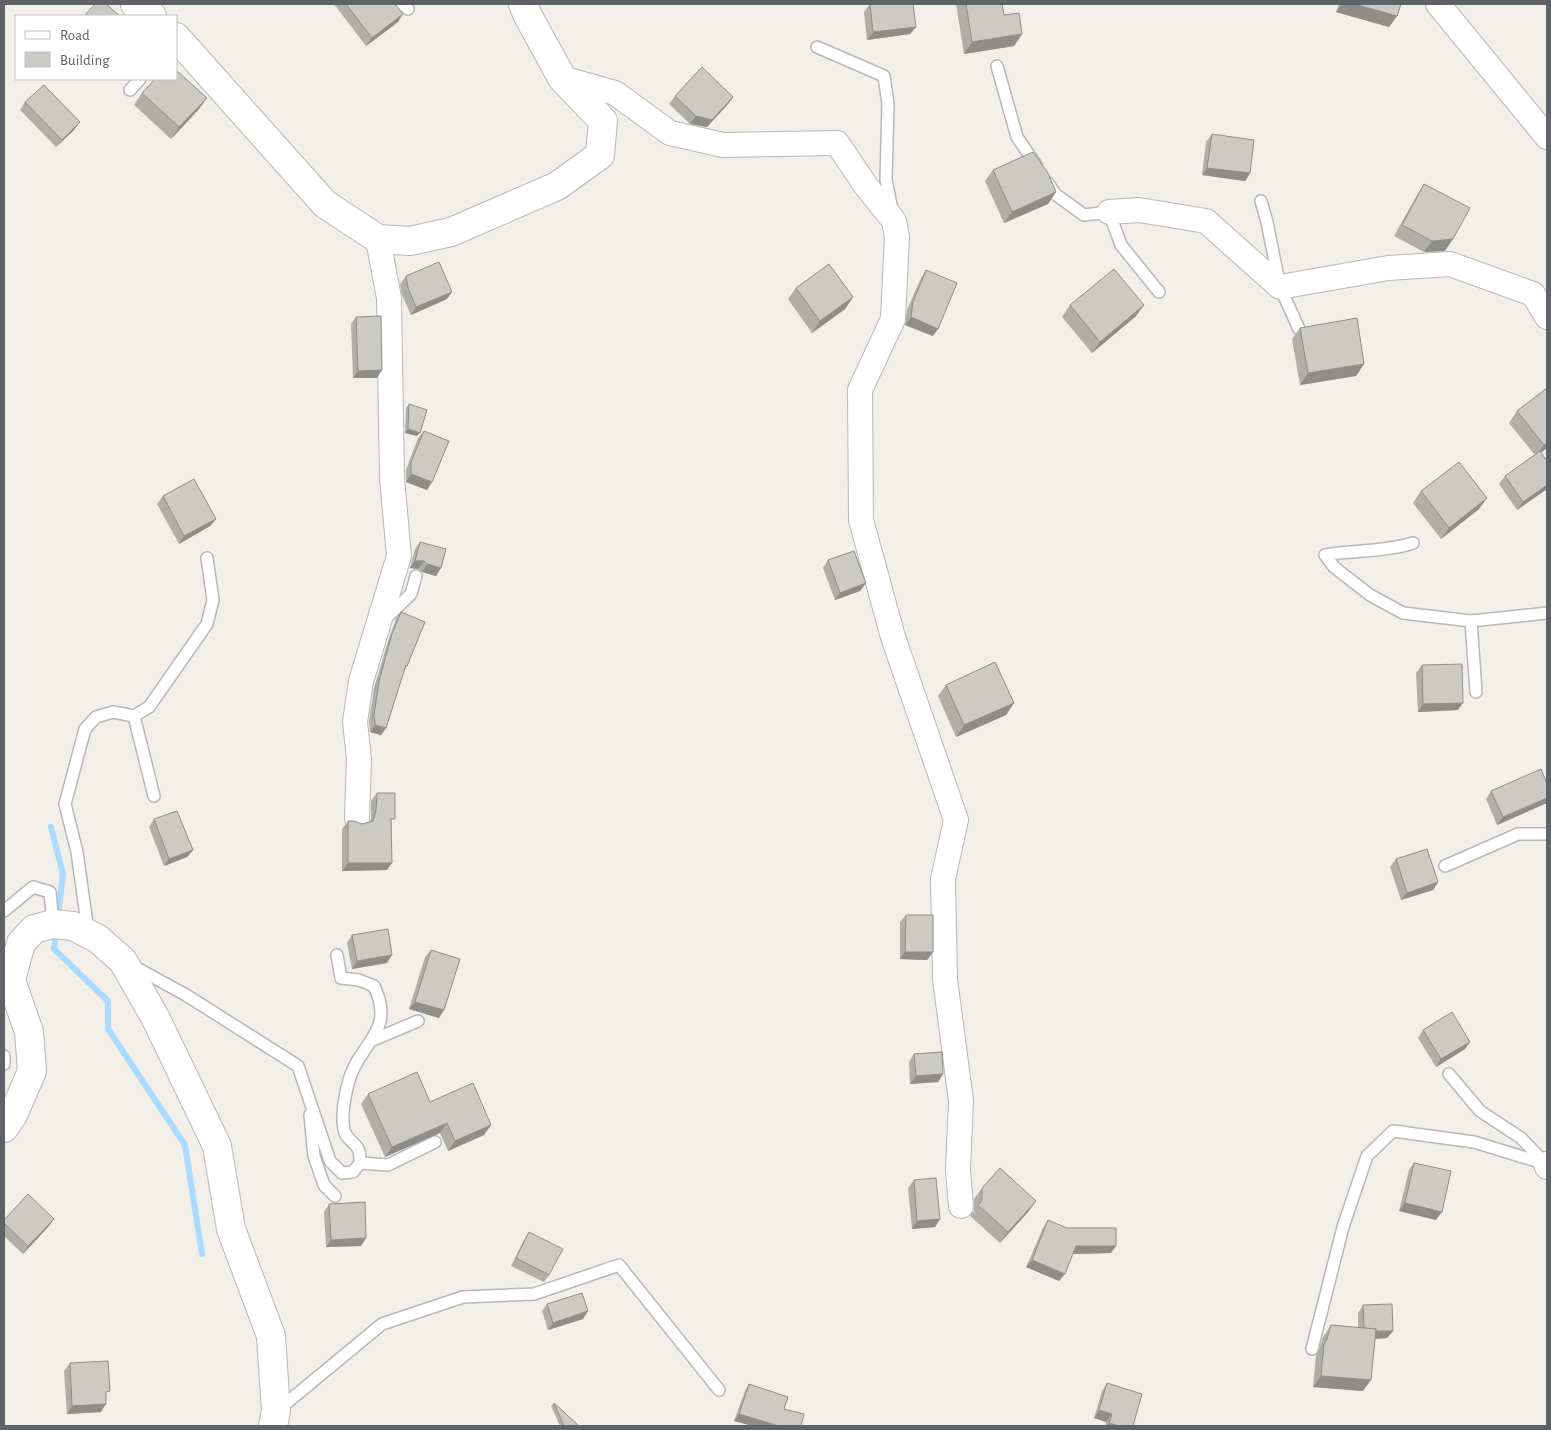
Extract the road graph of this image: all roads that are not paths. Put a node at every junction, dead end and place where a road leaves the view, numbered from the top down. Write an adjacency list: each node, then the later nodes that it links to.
1 (523, 4): 6 (street)
2 (1438, 4): 9 (street)
3 (178, 39): 13 (street)
4 (816, 47): 12 (lane)
5 (996, 66): 11 (lane)
6 (562, 78): 12 (street); 13 (street)
7 (139, 80): 8 (lane)
8 (130, 90)
9 (1547, 137)
10 (1261, 201): 14 (lane)
11 (1108, 212): 14 (street); 15 (lane)
12 (894, 221): 46 (street)
13 (378, 239): 23 (street)
14 (1280, 287): 16 (street); 17 (lane)
15 (1159, 292)
16 (1547, 317)
17 (1299, 329)
18 (1413, 543): 22 (lane)
19 (207, 558): 25 (lane)
20 (416, 576): 23 (lane)
21 (1547, 612): 22 (lane)
22 (1471, 621): 24 (lane)
23 (378, 626): 27 (street)
24 (1476, 692)
25 (134, 716): 26 (lane); 32 (lane)
26 (154, 796)
27 (357, 818)
28 (1547, 834): 29 (lane)
29 (1445, 866)
30 (4, 910): 31 (lane)
31 (54, 924): 32 (street); 41 (street)
32 (88, 933): 34 (street)
33 (337, 956): 36 (lane)
34 (123, 961): 40 (lane); 49 (street)
35 (418, 1021): 36 (lane)
36 (373, 1040): 43 (lane)
37 (4, 1056): 38 (lane)
38 (4, 1064)
39 (1449, 1074): 44 (lane)
40 (308, 1096): 43 (lane); 45 (lane)
41 (4, 1128)
42 (435, 1142): 43 (lane)
43 (360, 1163)
44 (1547, 1165): 47 (lane)
45 (335, 1196)
46 (961, 1206)
47 (1312, 1349)
48 (719, 1390): 49 (lane)
49 (274, 1419)

